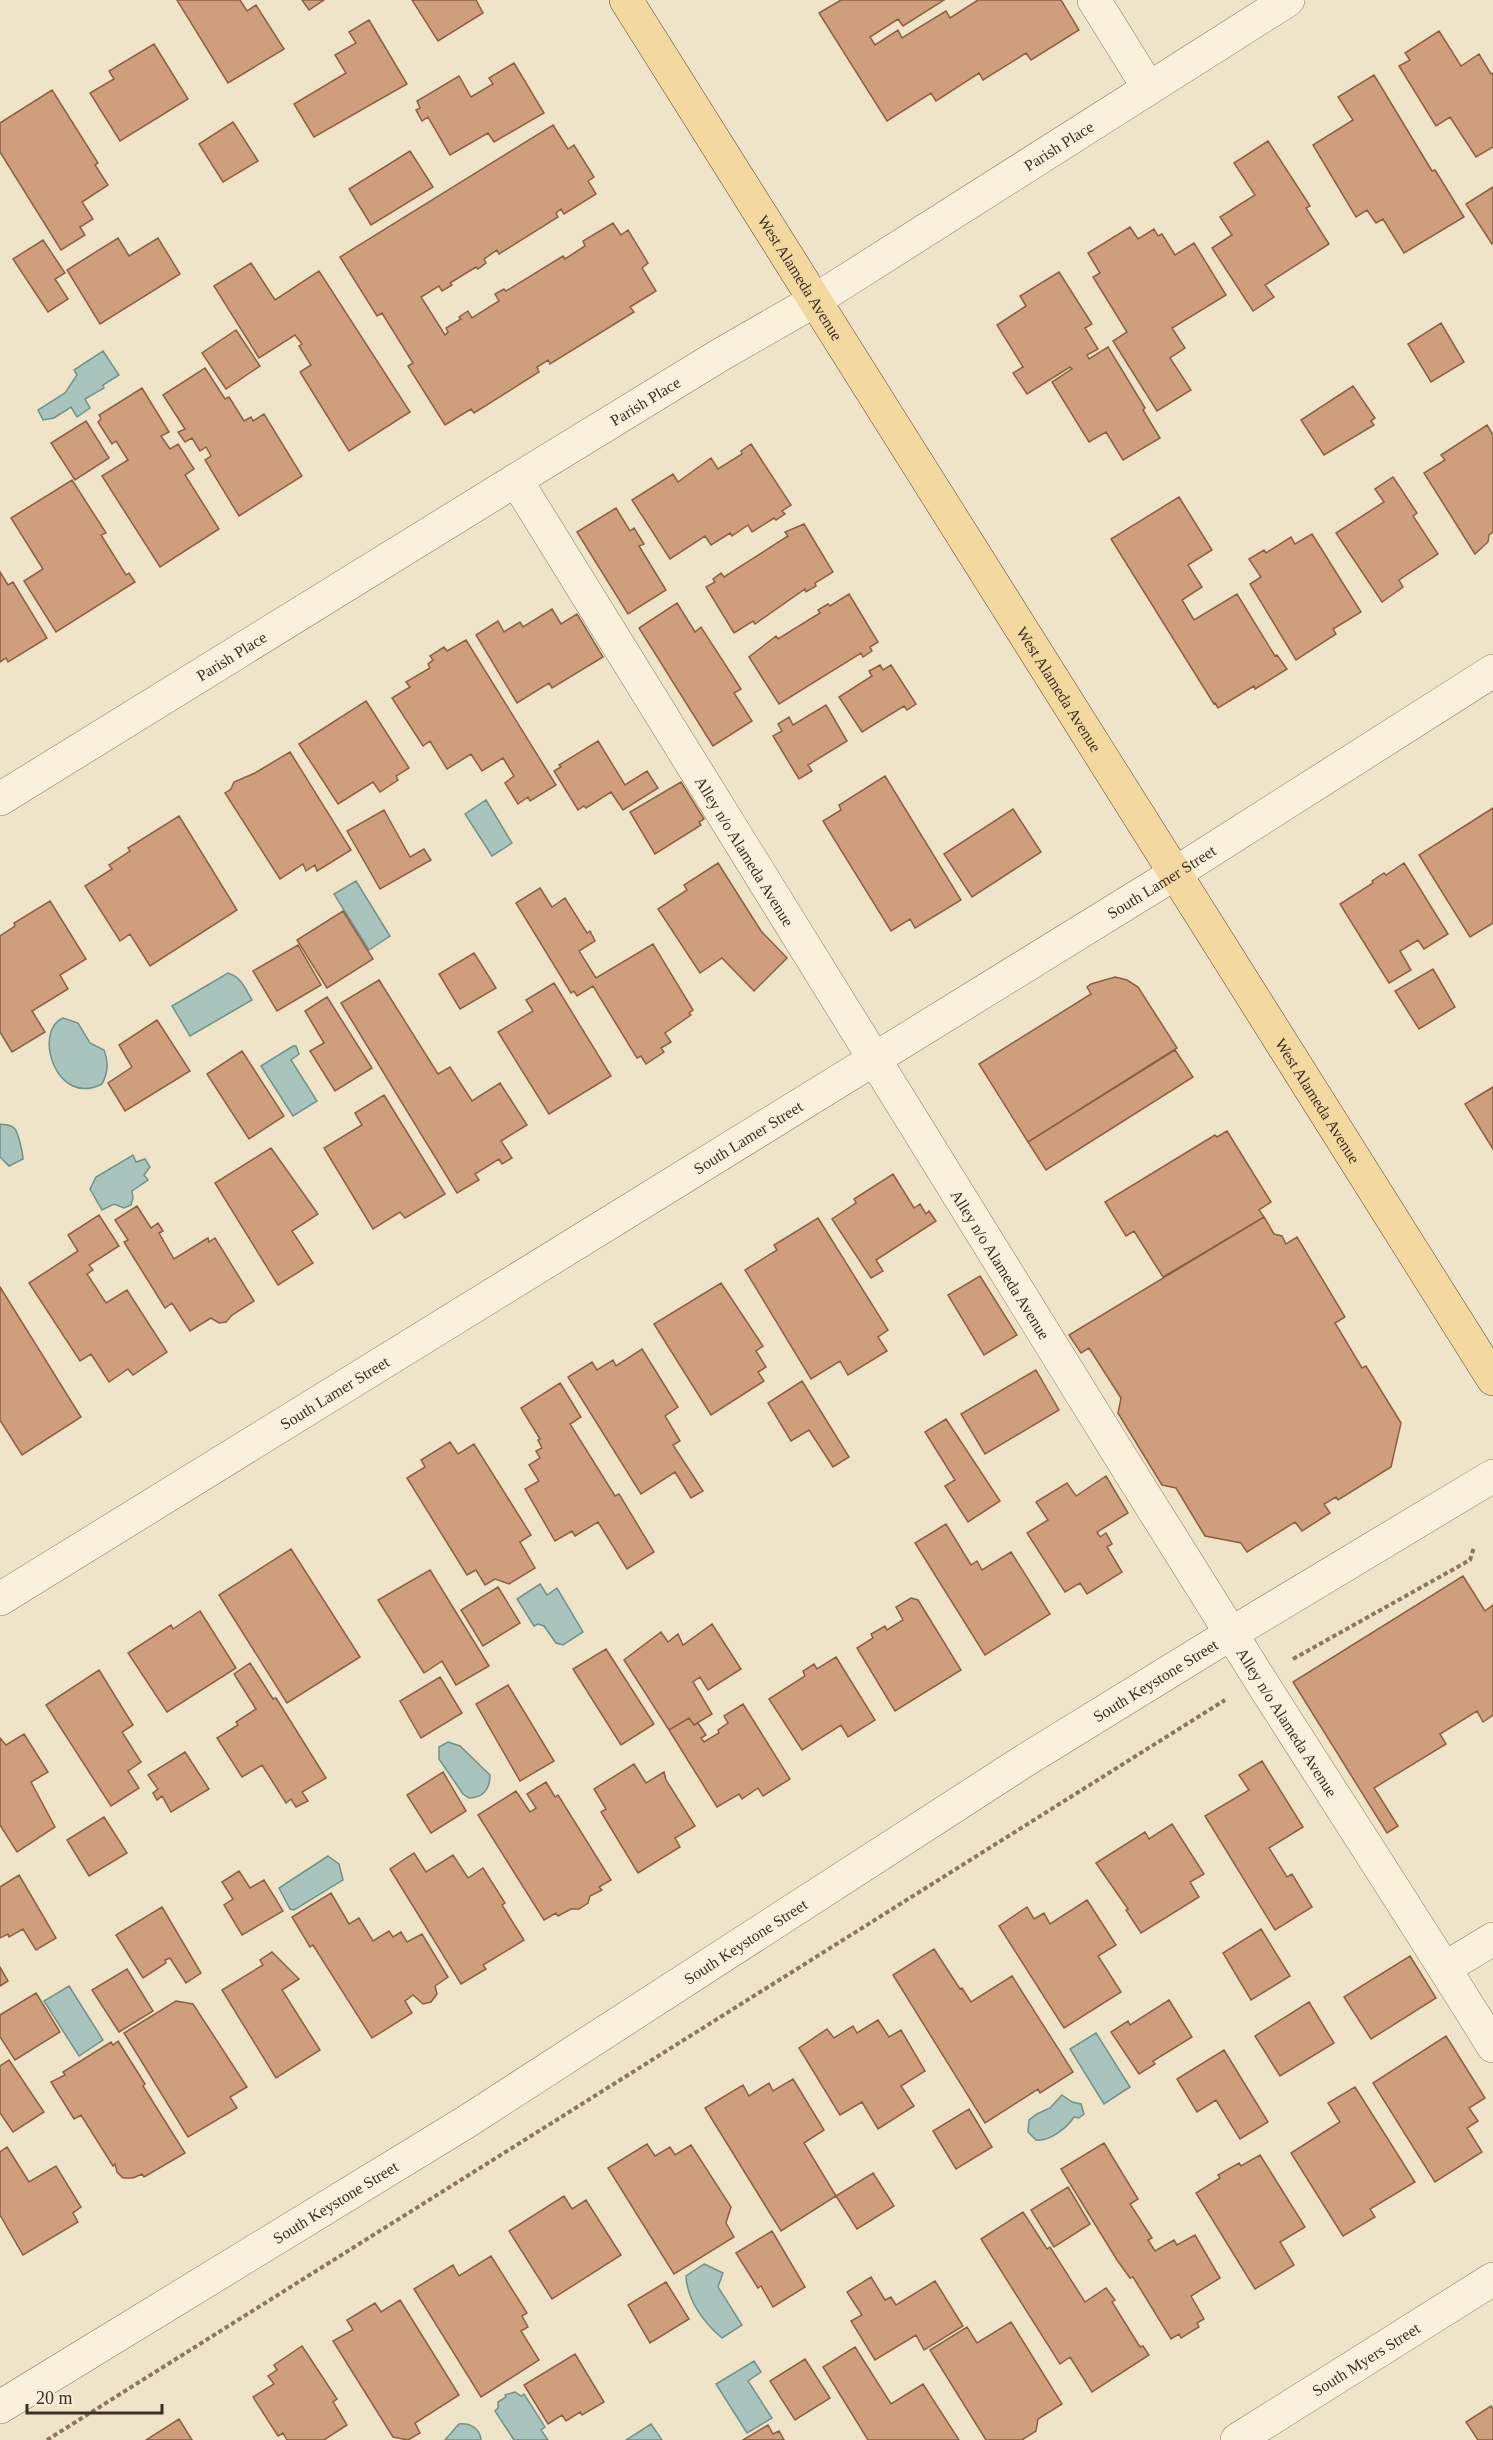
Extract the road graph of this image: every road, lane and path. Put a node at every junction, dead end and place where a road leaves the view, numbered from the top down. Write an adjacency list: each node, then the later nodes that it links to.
1 (626, 0): 5 (main road, West Alameda Avenue)
2 (1094, 0): 4 (street)
3 (1288, 0): 4 (street, Parish Place)
4 (1148, 87): 5 (street, Parish Place)
5 (814, 301): 6 (street, Parish Place); 9 (main road, West Alameda Avenue)
6 (516, 480): 8 (street, Parish Place); 10 (street, Alley n/o Alameda Avenue)
7 (1493, 671): 9 (street, South Lamer Street)
8 (0, 799)
9 (1174, 874): 10 (street, South Lamer Street); 11 (main road, West Alameda Avenue)
10 (872, 1059): 14 (street, South Lamer Street); 15 (street, Alley n/o Alameda Avenue)
11 (1493, 1379)
12 (1493, 1476): 15 (street, South Keystone Street)
13 (1474, 1547): 16 (path)
14 (0, 1599)
15 (1232, 1633): 16 (street, Alley n/o Alameda Avenue); 21 (street, South Keystone Street)
16 (1260, 1678): 18 (street, Alley n/o Alameda Avenue); 22 (path)
17 (1493, 1939): 18 (street)
18 (1445, 1968): 19 (street, Alley n/o Alameda Avenue)
19 (1493, 2046)
20 (1493, 2279): 23 (street, South Myers Street)
21 (0, 2407)
22 (47, 2440)
23 (1237, 2440)

